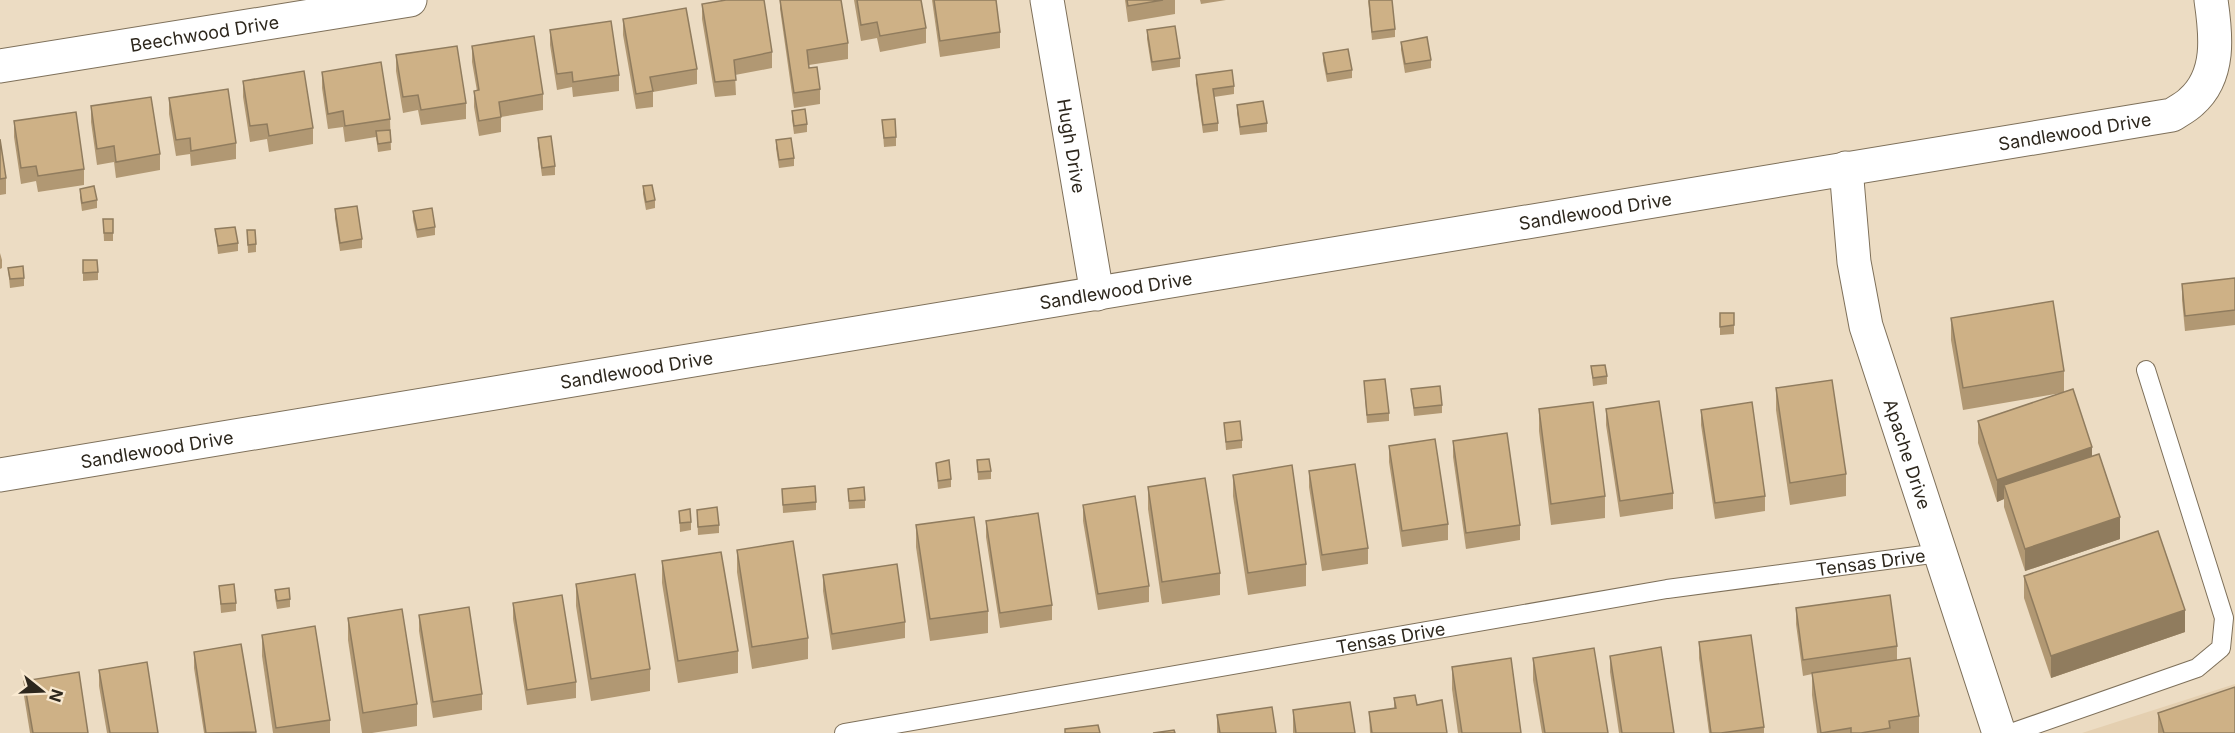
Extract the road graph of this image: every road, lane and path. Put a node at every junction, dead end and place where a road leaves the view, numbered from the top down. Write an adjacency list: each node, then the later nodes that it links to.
1 (410, 0): 4 (street, Beechwood Drive)
2 (1047, 0): 6 (street, Hugh Drive)
3 (2211, 0): 5 (street, Sandlewood Drive)
4 (0, 66)
5 (1846, 168): 6 (street, Sandlewood Drive); 9 (street, Apache Drive)
6 (1097, 294): 8 (street, Sandlewood Drive)
7 (2146, 370): 12 (lane)
8 (0, 475)
9 (1939, 553): 10 (lane, Tensas Drive); 11 (street, Apache Drive)
10 (844, 733)
11 (1999, 733)
12 (2011, 733)

